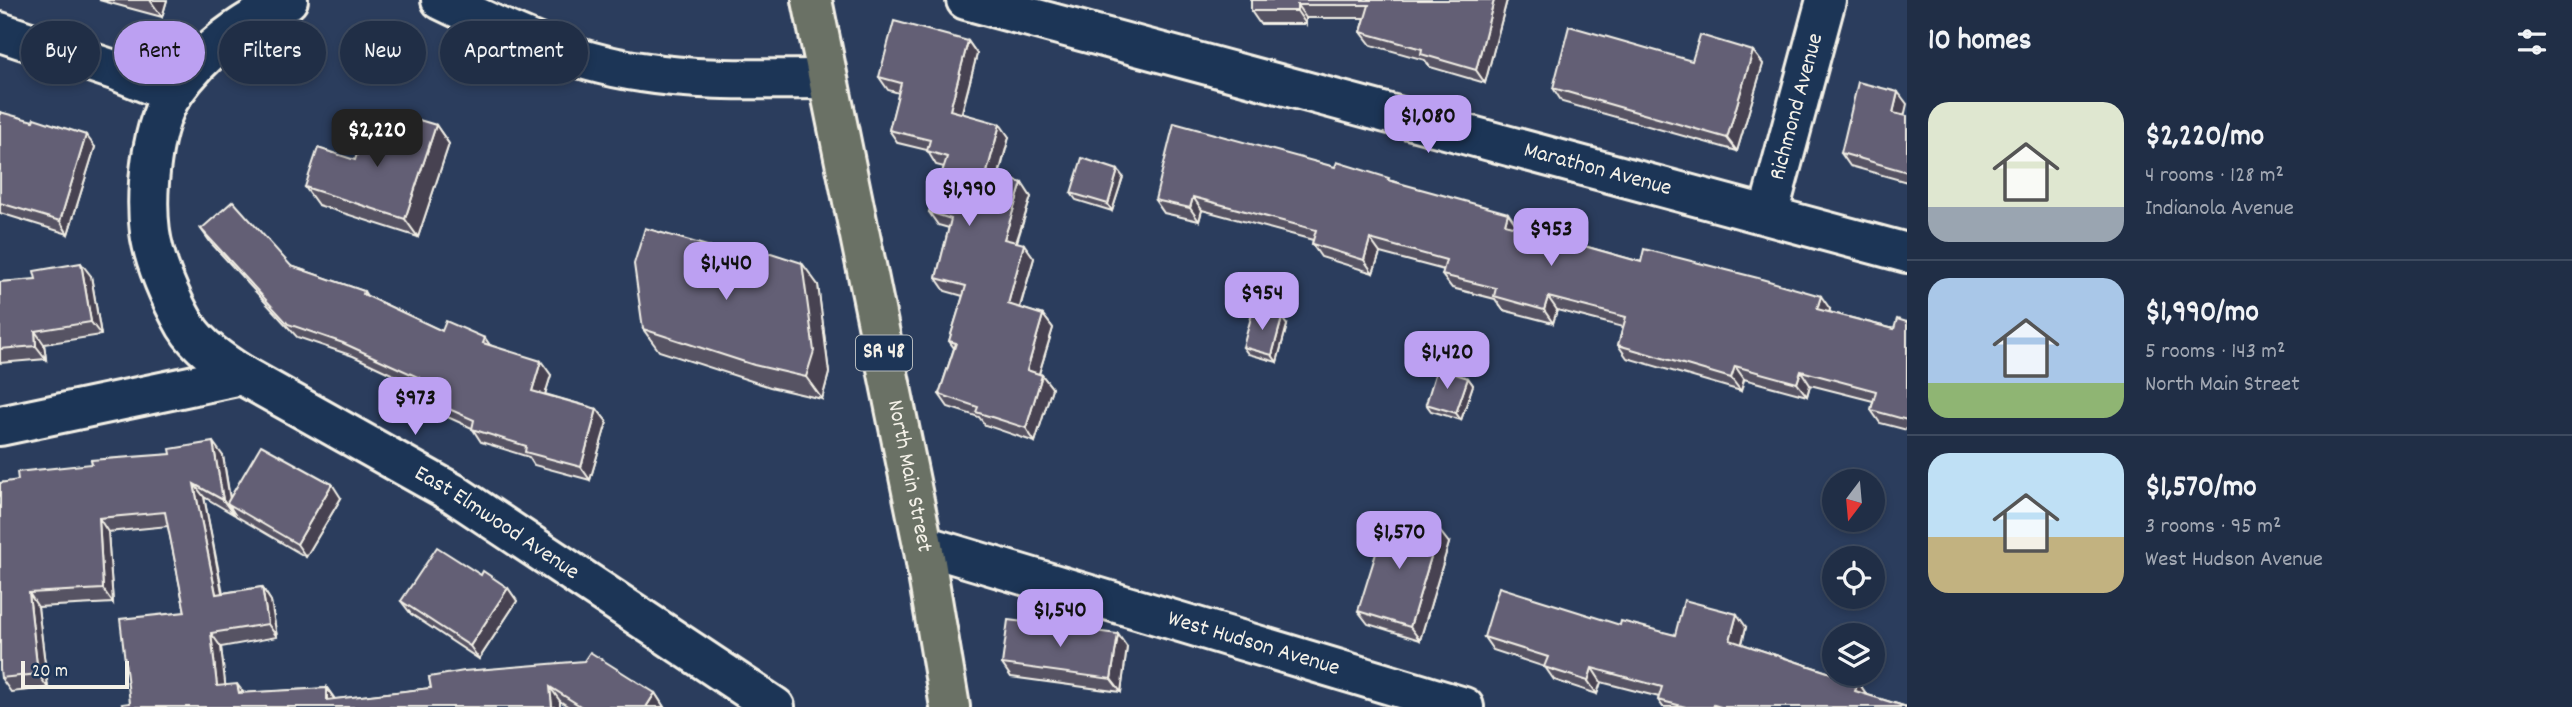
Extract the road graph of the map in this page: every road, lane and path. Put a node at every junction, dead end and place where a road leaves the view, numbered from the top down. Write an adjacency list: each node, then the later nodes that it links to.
1 (288, 0): 8 (street)
2 (441, 0): 7 (street)
3 (812, 0): 7 (main road, North Main Street / SR 48)
4 (966, 0): 9 (street, Marathon Avenue)
5 (1826, 0): 9 (street, Richmond Avenue)
6 (0, 32): 8 (street)
7 (827, 79): 13 (main road, North Main Street / SR 48)
8 (173, 94): 11 (street, East Elmwood Avenue)
9 (1768, 215): 10 (street, Marathon Avenue)
10 (1907, 253)
11 (242, 375): 12 (street); 14 (street, East Elmwood Avenue)
12 (0, 426)
13 (923, 545): 15 (main road, North Main Street / SR 48); 16 (street, West Hudson Avenue)
14 (775, 707)
15 (950, 707)
16 (1464, 707)

